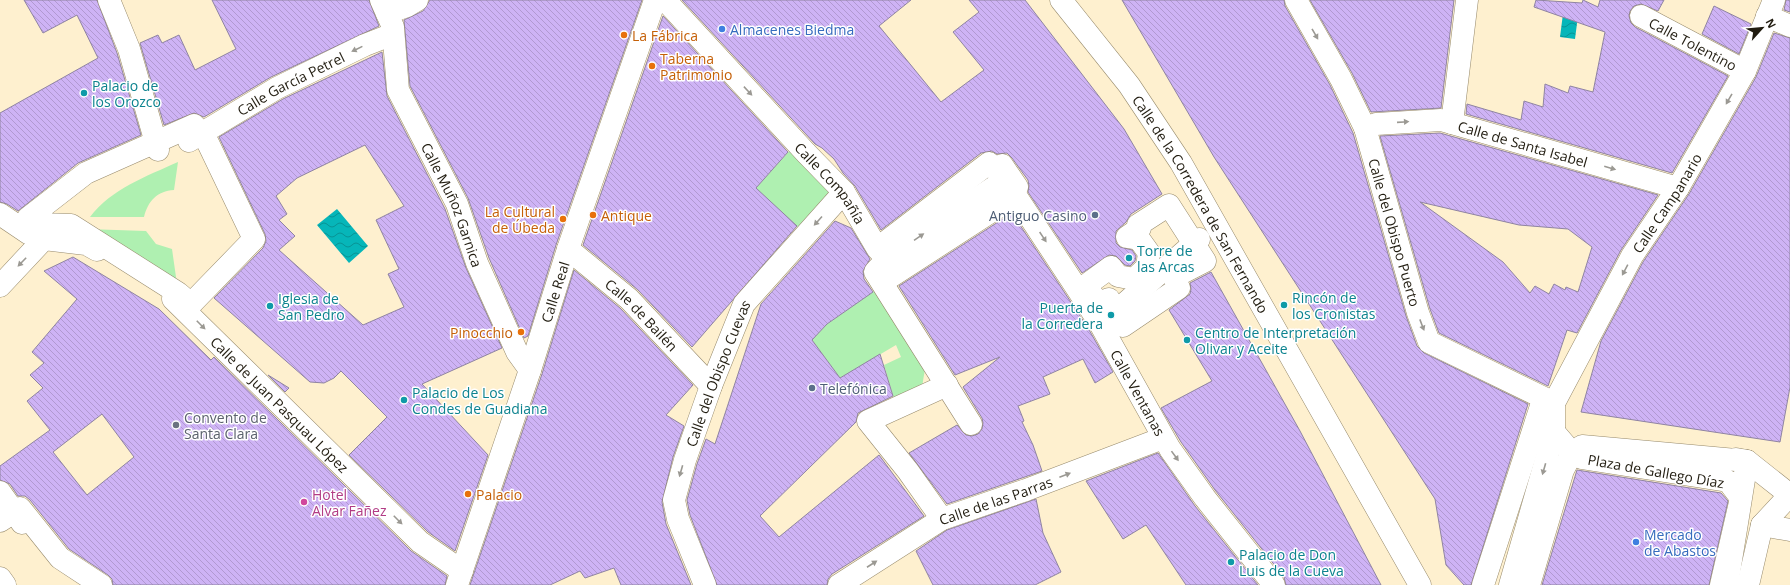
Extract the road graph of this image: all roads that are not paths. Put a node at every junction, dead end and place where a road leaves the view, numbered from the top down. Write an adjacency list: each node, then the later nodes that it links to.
1 (109, 0): 17 (street)
2 (417, 0): 8 (street)
3 (655, 0): 22 (street, Calle Real)
4 (664, 0): 19 (street, Calle Compañía, one-way to 19)
5 (1061, 0): 50 (street, Calle de la Corredera de San Fernando)
6 (1296, 0): 15 (street, Calle del Obispo Puerto, one-way to 15)
7 (1467, 0): 14 (street)
8 (384, 6): 12 (street, Calle Muñoz Garnica)
9 (1771, 8): 11 (street); 13 (street, Calle Campanario)
10 (1641, 16): 13 (street, Calle Tolentino)
11 (1790, 26)
12 (393, 34): 16 (street, Calle García Petrel, one-way to 16); 27 (street, Calle Muñoz Garnica)
13 (1745, 72): 18 (street, Calle Campanario, one-way to 18)
14 (1452, 123): 15 (street, Calle de Santa Isabel, one-way to 14); 18 (street, Calle de Santa Isabel, one-way to 18)
15 (1365, 128): 30 (street, Calle del Obispo Puerto, one-way to 30)
16 (197, 137): 17 (street); 25 (street)
17 (157, 146): 21 (street)
18 (1678, 188): 30 (street, Calle Campanario, one-way to 30)
19 (844, 192): 23 (street, Calle Compañía); 29 (street, Calle del Obispo Cuevas, one-way to 29)
20 (0, 214): 21 (street)
21 (38, 232): 24 (street, one-way to 24); 25 (street)
22 (568, 249): 27 (street, Calle Real); 29 (street, Calle de Bailén)
23 (887, 259): 26 (street, Calle Ventanas, one-way to 26); 28 (street)
24 (0, 286)
25 (175, 296): 43 (street, Calle de Juan Pasquau López, one-way to 43)
26 (1107, 317): 26 (street); 33 (street, Calle Ventanas)
27 (530, 370): 43 (street, Calle Real)
28 (947, 385): 31 (street); 39 (street)
29 (711, 386): 47 (street, Calle del Obispo Cuevas, one-way to 47)
30 (1554, 403): 32 (street)
31 (971, 424)
32 (1554, 432): 34 (street, Plaza de Gallego Díaz); 51 (street, Plaza de Gallego Díaz); 52 (street, one-way to 52); 53 (street, Plaza de Gallego Díaz)
33 (1163, 438): 39 (street, Calle de las Parras, one-way to 33); 49 (street, Calle Ventanas, one-way to 49)
34 (1747, 461): 37 (street, Plaza de Gallego Díaz); 54 (street, Plaza de Gallego Díaz); 55 (street, Plaza de Gallego Díaz)
35 (1790, 491): 37 (street)
36 (0, 492): 38 (street)
37 (1790, 495): 40 (street)
38 (7, 517): 45 (street); 46 (street)
39 (942, 519): 48 (street, Calle de las Parras, one-way to 39)
40 (1762, 525): 41 (street); 56 (street)
41 (1790, 530)
42 (0, 578): 44 (street)
43 (459, 578)
44 (5, 585)
45 (86, 585)
46 (101, 585)
47 (705, 585)
48 (839, 585)
49 (1274, 585)
50 (1420, 585)
51 (1483, 585)
52 (1510, 585)
53 (1529, 585)
54 (1721, 585)
55 (1726, 585)
56 (1748, 585)

